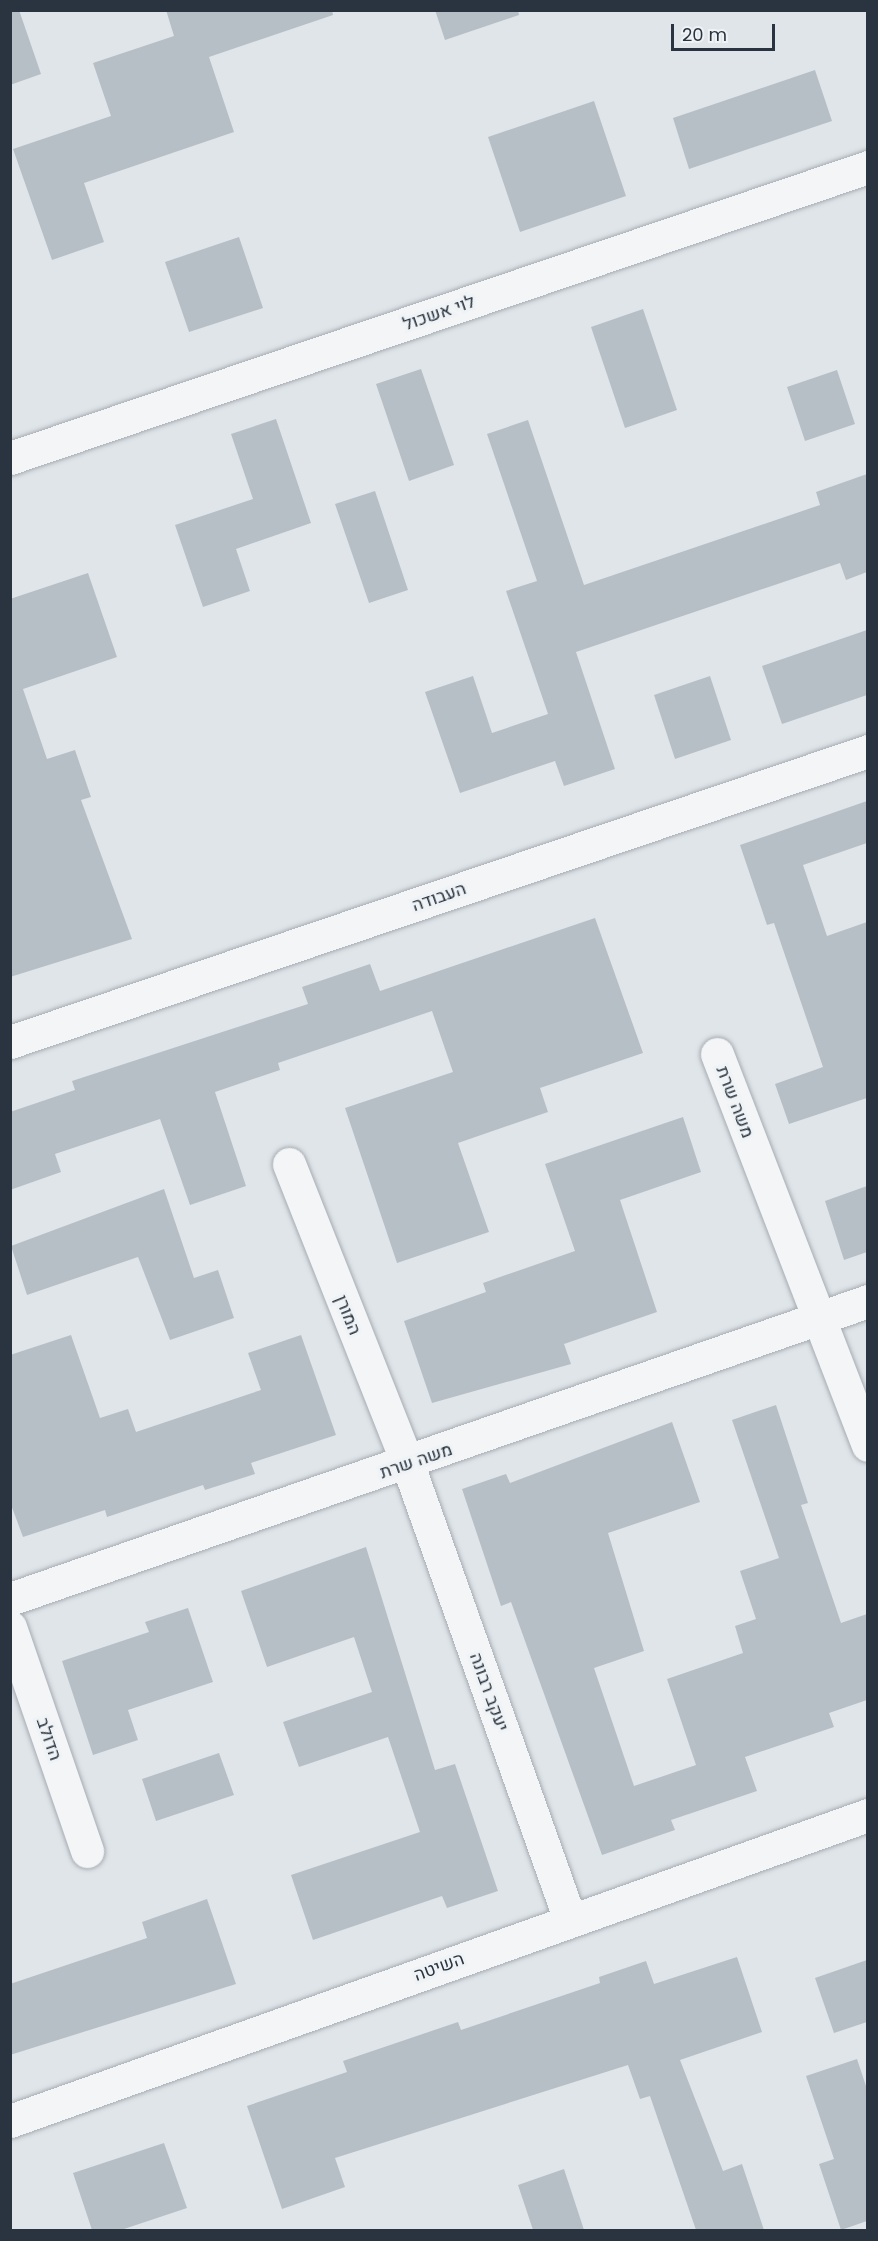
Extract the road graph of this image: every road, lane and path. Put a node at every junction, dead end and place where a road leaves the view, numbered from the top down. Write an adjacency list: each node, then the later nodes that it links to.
1 (867, 167): 2 (street, לוי אשכול)
2 (10, 458)
3 (867, 751): 4 (street, העבודה)
4 (10, 1042)
5 (717, 1054): 8 (street, משה שרת)
6 (289, 1164): 10 (street, המורן)
7 (867, 1301): 8 (street, משה שרת)
8 (820, 1318): 9 (street, משה שרת); 10 (street, משה שרת)
9 (867, 1445)
10 (408, 1464): 11 (street, משה שרת); 15 (street, יעקב רבונה)
11 (10, 1599)
12 (10, 1627): 14 (street, הדולב)
13 (867, 1815): 15 (street, השיטה)
14 (87, 1851)
15 (570, 1920): 16 (street, השיטה)
16 (10, 2121)

